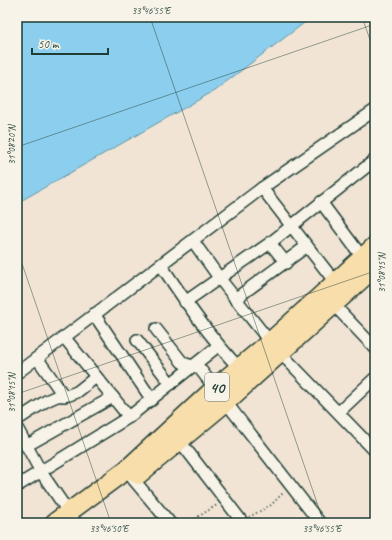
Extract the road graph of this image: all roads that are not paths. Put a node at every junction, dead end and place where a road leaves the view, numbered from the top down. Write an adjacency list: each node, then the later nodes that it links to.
1 (375, 110): 3 (street)
2 (375, 160): 4 (street)
3 (262, 188): 5 (street); 6 (street)
4 (321, 202): 5 (street); 9 (street)
5 (292, 226): 7 (street); 8 (street)
6 (193, 241): 11 (street); 12 (street)
7 (270, 243): 10 (street); 12 (street)
8 (307, 246): 10 (street); 13 (street)
9 (371, 257): 13 (highway, 40); 16 (highway, 40)
10 (286, 263): 14 (street)
11 (160, 265): 15 (street); 17 (street)
12 (220, 279): 14 (street); 15 (street)
13 (335, 282): 22 (highway, 40)
14 (235, 299): 22 (street)
15 (185, 302): 21 (street)
16 (334, 305): 22 (highway, 40); 23 (street)
17 (94, 314): 19 (street); 34 (street)
18 (156, 329): 25 (street)
19 (64, 337): 24 (street); 28 (street)
20 (137, 340): 30 (street)
21 (218, 346): 25 (street); 26 (street)
22 (275, 347): 26 (highway, 40); 31 (highway, 40); 35 (street)
23 (375, 348)
24 (37, 358): 27 (street); 32 (street)
25 (195, 365): 30 (street); 31 (street)
26 (239, 368): 31 (highway, 40)
27 (17, 372)
28 (96, 377): 32 (street); 33 (street)
29 (375, 378): 35 (street)
30 (171, 384): 34 (street)
31 (221, 395): 39 (highway, 40); 45 (highway, 40); 49 (street)
32 (64, 396): 37 (street)
33 (113, 397): 36 (street); 40 (street)
34 (152, 400): 36 (street)
35 (339, 412): 41 (street)
36 (130, 417): 42 (street)
37 (17, 420)
38 (17, 428): 40 (street)
39 (179, 440): 43 (highway, 40); 46 (street)
40 (26, 446): 42 (street)
41 (375, 452)
42 (41, 472): 44 (street); 45 (street)
43 (133, 479): 45 (highway, 40); 48 (street)
44 (17, 486)
45 (74, 520): 47 (highway, 40)
46 (242, 522)
47 (54, 523)
48 (170, 523)
49 (320, 523)

